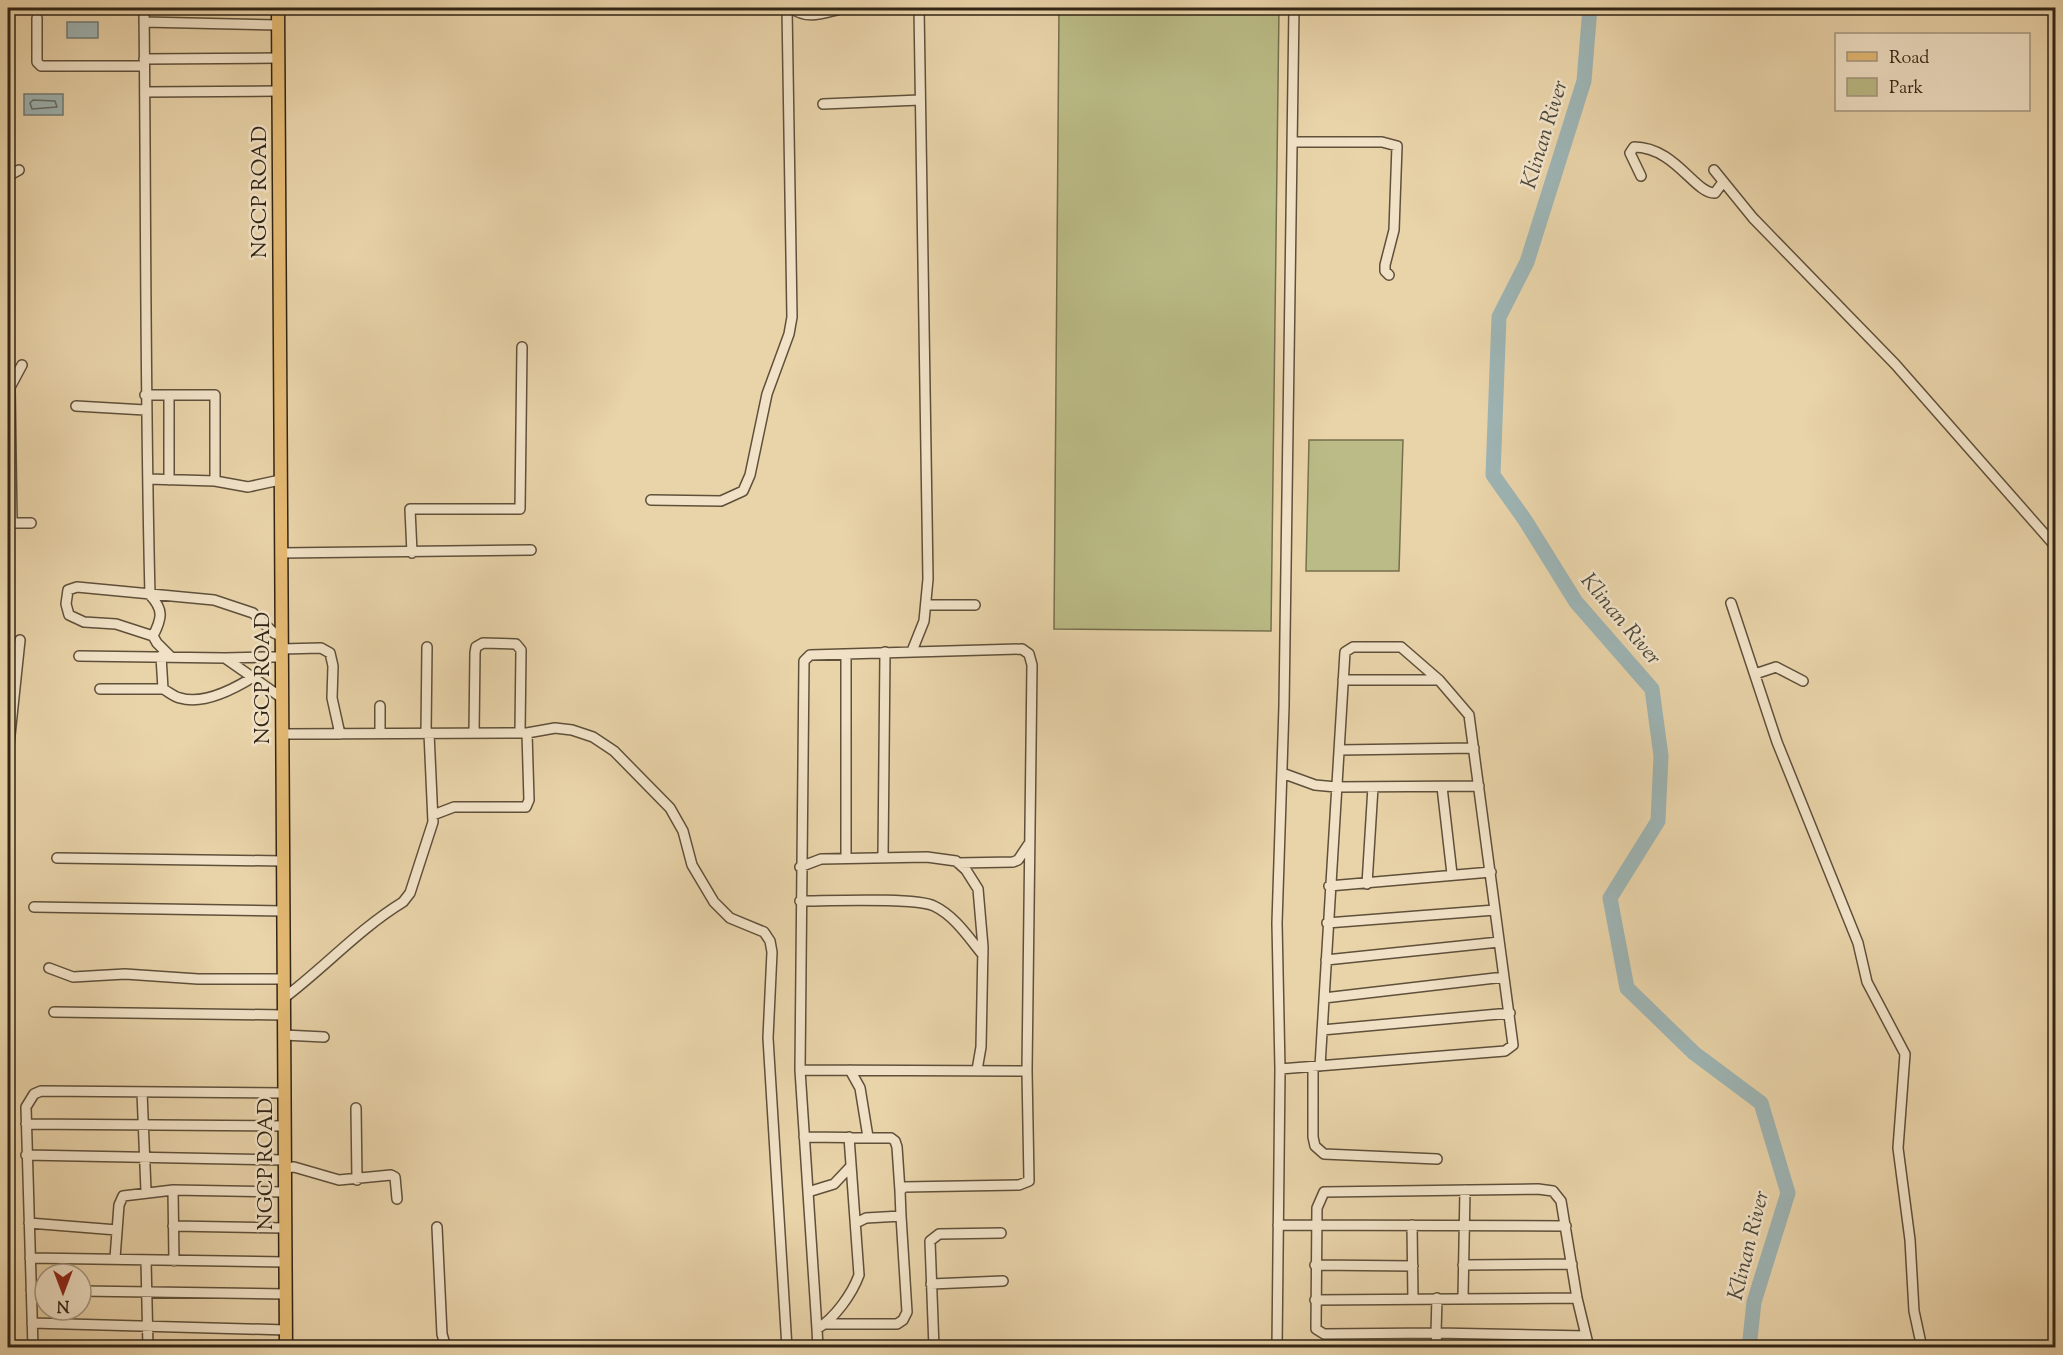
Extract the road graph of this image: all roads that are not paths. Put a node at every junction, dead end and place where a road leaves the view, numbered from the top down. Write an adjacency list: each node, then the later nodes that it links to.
1 (144, 8): 8 (street)
2 (278, 8): 9 (main road, NGCP ROAD)
3 (789, 8): 4 (street); 35 (street)
4 (845, 8)
5 (919, 8): 14 (street)
6 (1294, 8): 16 (street)
7 (37, 18): 11 (street)
8 (144, 22): 9 (street); 11 (street)
9 (278, 25): 10 (main road, NGCP ROAD)
10 (278, 58): 11 (street); 12 (main road, NGCP ROAD)
11 (144, 63): 13 (street)
12 (278, 91): 13 (street); 33 (main road, NGCP ROAD)
13 (145, 92): 26 (street)
14 (920, 100): 15 (street); 45 (street)
15 (823, 104)
16 (1293, 142): 22 (street); 81 (street)
17 (19, 170): 19 (street)
18 (1714, 170): 21 (street)
19 (8, 176)
20 (1641, 176): 21 (street)
21 (1723, 182): 38 (street)
22 (1389, 275)
23 (522, 347): 41 (street)
24 (22, 365): 25 (street)
25 (9, 389): 30 (street)
26 (145, 395): 27 (street); 29 (street)
27 (169, 395): 32 (street); 34 (street)
28 (76, 406): 29 (street)
29 (145, 410): 31 (street)
30 (9, 477): 36 (street)
31 (148, 479): 32 (street); 42 (street)
32 (169, 480): 34 (street)
33 (280, 480): 34 (street); 40 (main road, NGCP ROAD)
34 (215, 481)
35 (651, 500)
36 (10, 523): 37 (street)
37 (31, 523)
38 (2055, 547)
39 (531, 550): 41 (street)
40 (281, 553): 41 (street); 50 (main road, NGCP ROAD)
41 (412, 553)
42 (150, 595): 43 (street); 47 (street); 48 (street)
43 (170, 596): 47 (street); 50 (street)
44 (1731, 603): 61 (street)
45 (927, 604): 46 (street); 52 (street)
46 (975, 604)
47 (160, 606): 48 (street)
48 (153, 636): 56 (street)
49 (20, 639): 60 (street)
50 (281, 647): 57 (street); 69 (main road, NGCP ROAD); 77 (street)
51 (428, 647): 73 (street)
52 (912, 651): 53 (street); 87 (street)
53 (885, 652): 54 (street); 88 (street)
54 (846, 654): 90 (street); 93 (street)
55 (79, 656): 56 (street)
56 (165, 656): 58 (street); 66 (street)
57 (268, 657): 58 (street); 62 (street)
58 (225, 658): 62 (street)
59 (8, 660): 60 (street)
60 (18, 662): 68 (street)
61 (1755, 674): 65 (street); 194 (street)
62 (252, 678): 66 (street); 69 (street)
63 (1343, 680): 64 (street); 64 (street); 79 (street)
64 (1439, 680): 78 (street)
65 (1803, 681)
66 (164, 688): 67 (street)
67 (100, 689)
68 (10, 697): 71 (street)
69 (282, 698): 76 (main road, NGCP ROAD)
70 (380, 706): 72 (street)
71 (8, 732): 80 (street)
72 (380, 733): 73 (street); 77 (street)
73 (428, 733): 74 (street); 86 (street)
74 (474, 733): 75 (street); 75 (street)
75 (524, 733): 86 (street); 188 (street)
76 (282, 734): 77 (street); 91 (main road, NGCP ROAD)
77 (340, 734)
78 (1474, 748): 79 (street); 82 (street)
79 (1339, 750): 83 (street)
80 (8, 753)
81 (1282, 773): 83 (street); 120 (street)
82 (1479, 786): 85 (street); 94 (street)
83 (1336, 787): 84 (street); 97 (street)
84 (1373, 787): 85 (street); 96 (street)
85 (1442, 787): 95 (street)
86 (433, 815): 109 (street)
87 (1029, 844): 92 (street); 122 (street)
88 (883, 857): 90 (street); 92 (street)
89 (57, 858): 91 (street)
90 (846, 858): 93 (street)
91 (283, 861): 100 (main road, NGCP ROAD)
92 (958, 863): 104 (street)
93 (800, 867): 98 (street)
94 (1491, 872): 95 (street); 101 (street)
95 (1452, 874): 96 (street)
96 (1367, 884): 97 (street)
97 (1329, 886): 102 (street)
98 (800, 901): 104 (street); 118 (street)
99 (34, 908): 100 (street)
100 (283, 910): 108 (main road, NGCP ROAD)
101 (1495, 910): 102 (street); 103 (street)
102 (1327, 923): 105 (street)
103 (1499, 942): 105 (street); 107 (street)
104 (983, 955): 121 (street)
105 (1326, 960): 110 (street)
106 (49, 968): 108 (street)
107 (1504, 977): 110 (street); 112 (street)
108 (284, 979): 109 (main road, NGCP ROAD)
109 (284, 998): 113 (main road, NGCP ROAD)
110 (1324, 998): 114 (street)
111 (54, 1012): 113 (street)
112 (1510, 1013): 114 (street); 117 (street)
113 (284, 1015): 115 (main road, NGCP ROAD)
114 (1322, 1030): 117 (street)
115 (284, 1035): 116 (street); 124 (main road, NGCP ROAD)
116 (324, 1037)
117 (1316, 1066): 120 (street); 134 (street)
118 (800, 1070): 119 (street); 129 (street)
119 (850, 1070): 121 (street); 131 (street)
120 (1280, 1070): 148 (street)
121 (977, 1071): 122 (street)
122 (1028, 1071): 141 (street)
123 (142, 1092): 124 (street); 126 (street); 127 (street)
124 (284, 1093): 128 (main road, NGCP ROAD)
125 (356, 1108): 137 (street)
126 (26, 1124): 127 (street); 132 (street)
127 (142, 1124): 128 (street); 133 (street)
128 (285, 1126): 135 (main road, NGCP ROAD)
129 (804, 1137): 130 (street); 143 (street)
130 (849, 1137): 131 (street); 136 (street)
131 (868, 1137): 141 (street)
132 (26, 1155): 133 (street); 146 (street)
133 (144, 1158): 135 (street); 140 (street)
134 (1437, 1159)
135 (285, 1164): 137 (street); 142 (main road, NGCP ROAD)
136 (851, 1166): 143 (street); 147 (street)
137 (357, 1180): 144 (street)
138 (172, 1190): 140 (street); 142 (street); 152 (street)
139 (1465, 1190): 149 (street); 151 (street); 153 (street)
140 (146, 1191): 156 (street)
141 (900, 1191): 145 (street)
142 (285, 1192): 155 (main road, NGCP ROAD)
143 (808, 1192): 180 (street)
144 (397, 1199)
145 (901, 1216): 147 (street); 180 (street)
146 (28, 1222): 156 (street); 158 (street)
147 (856, 1222): 180 (street)
148 (1278, 1225): 149 (street); 191 (street)
149 (1316, 1225): 150 (street); 164 (street)
150 (1412, 1225): 151 (street); 166 (street)
151 (1464, 1225): 153 (street); 165 (street)
152 (173, 1226): 155 (street); 161 (street)
153 (1566, 1226): 163 (street)
154 (437, 1227): 187 (street)
155 (285, 1228): 162 (main road, NGCP ROAD)
156 (117, 1230): 159 (street)
157 (1001, 1233): 168 (street)
158 (30, 1258): 159 (street); 169 (street)
159 (115, 1258): 160 (street)
160 (146, 1260): 161 (street); 171 (street)
161 (174, 1261): 162 (street)
162 (285, 1262): 172 (main road, NGCP ROAD)
163 (1572, 1264): 165 (street); 175 (street)
164 (1315, 1265): 166 (street); 177 (street)
165 (1463, 1265): 174 (street)
166 (1413, 1266): 176 (street)
167 (1003, 1281): 168 (street)
168 (931, 1284): 190 (street)
169 (31, 1290): 178 (street)
170 (93, 1291): 171 (street)
171 (145, 1292): 172 (street); 179 (street)
172 (286, 1294): 181 (main road, NGCP ROAD)
173 (1437, 1298): 174 (street); 176 (street); 182 (street)
174 (1463, 1298): 175 (street)
175 (1577, 1298): 183 (street)
176 (1413, 1299): 177 (street)
177 (1315, 1300): 182 (street)
178 (32, 1323): 179 (street); 184 (street)
179 (147, 1325): 181 (street); 185 (street)
180 (821, 1327): 189 (street)
181 (286, 1330): 186 (main road, NGCP ROAD)
182 (1436, 1334): 183 (street); 192 (street)
183 (1586, 1336): 193 (street)
184 (33, 1347)
185 (148, 1347)
186 (286, 1347)
187 (446, 1347)
188 (787, 1347)
189 (818, 1347)
190 (934, 1347)
191 (1277, 1347)
192 (1437, 1347)
193 (1589, 1347)
194 (1922, 1347)

